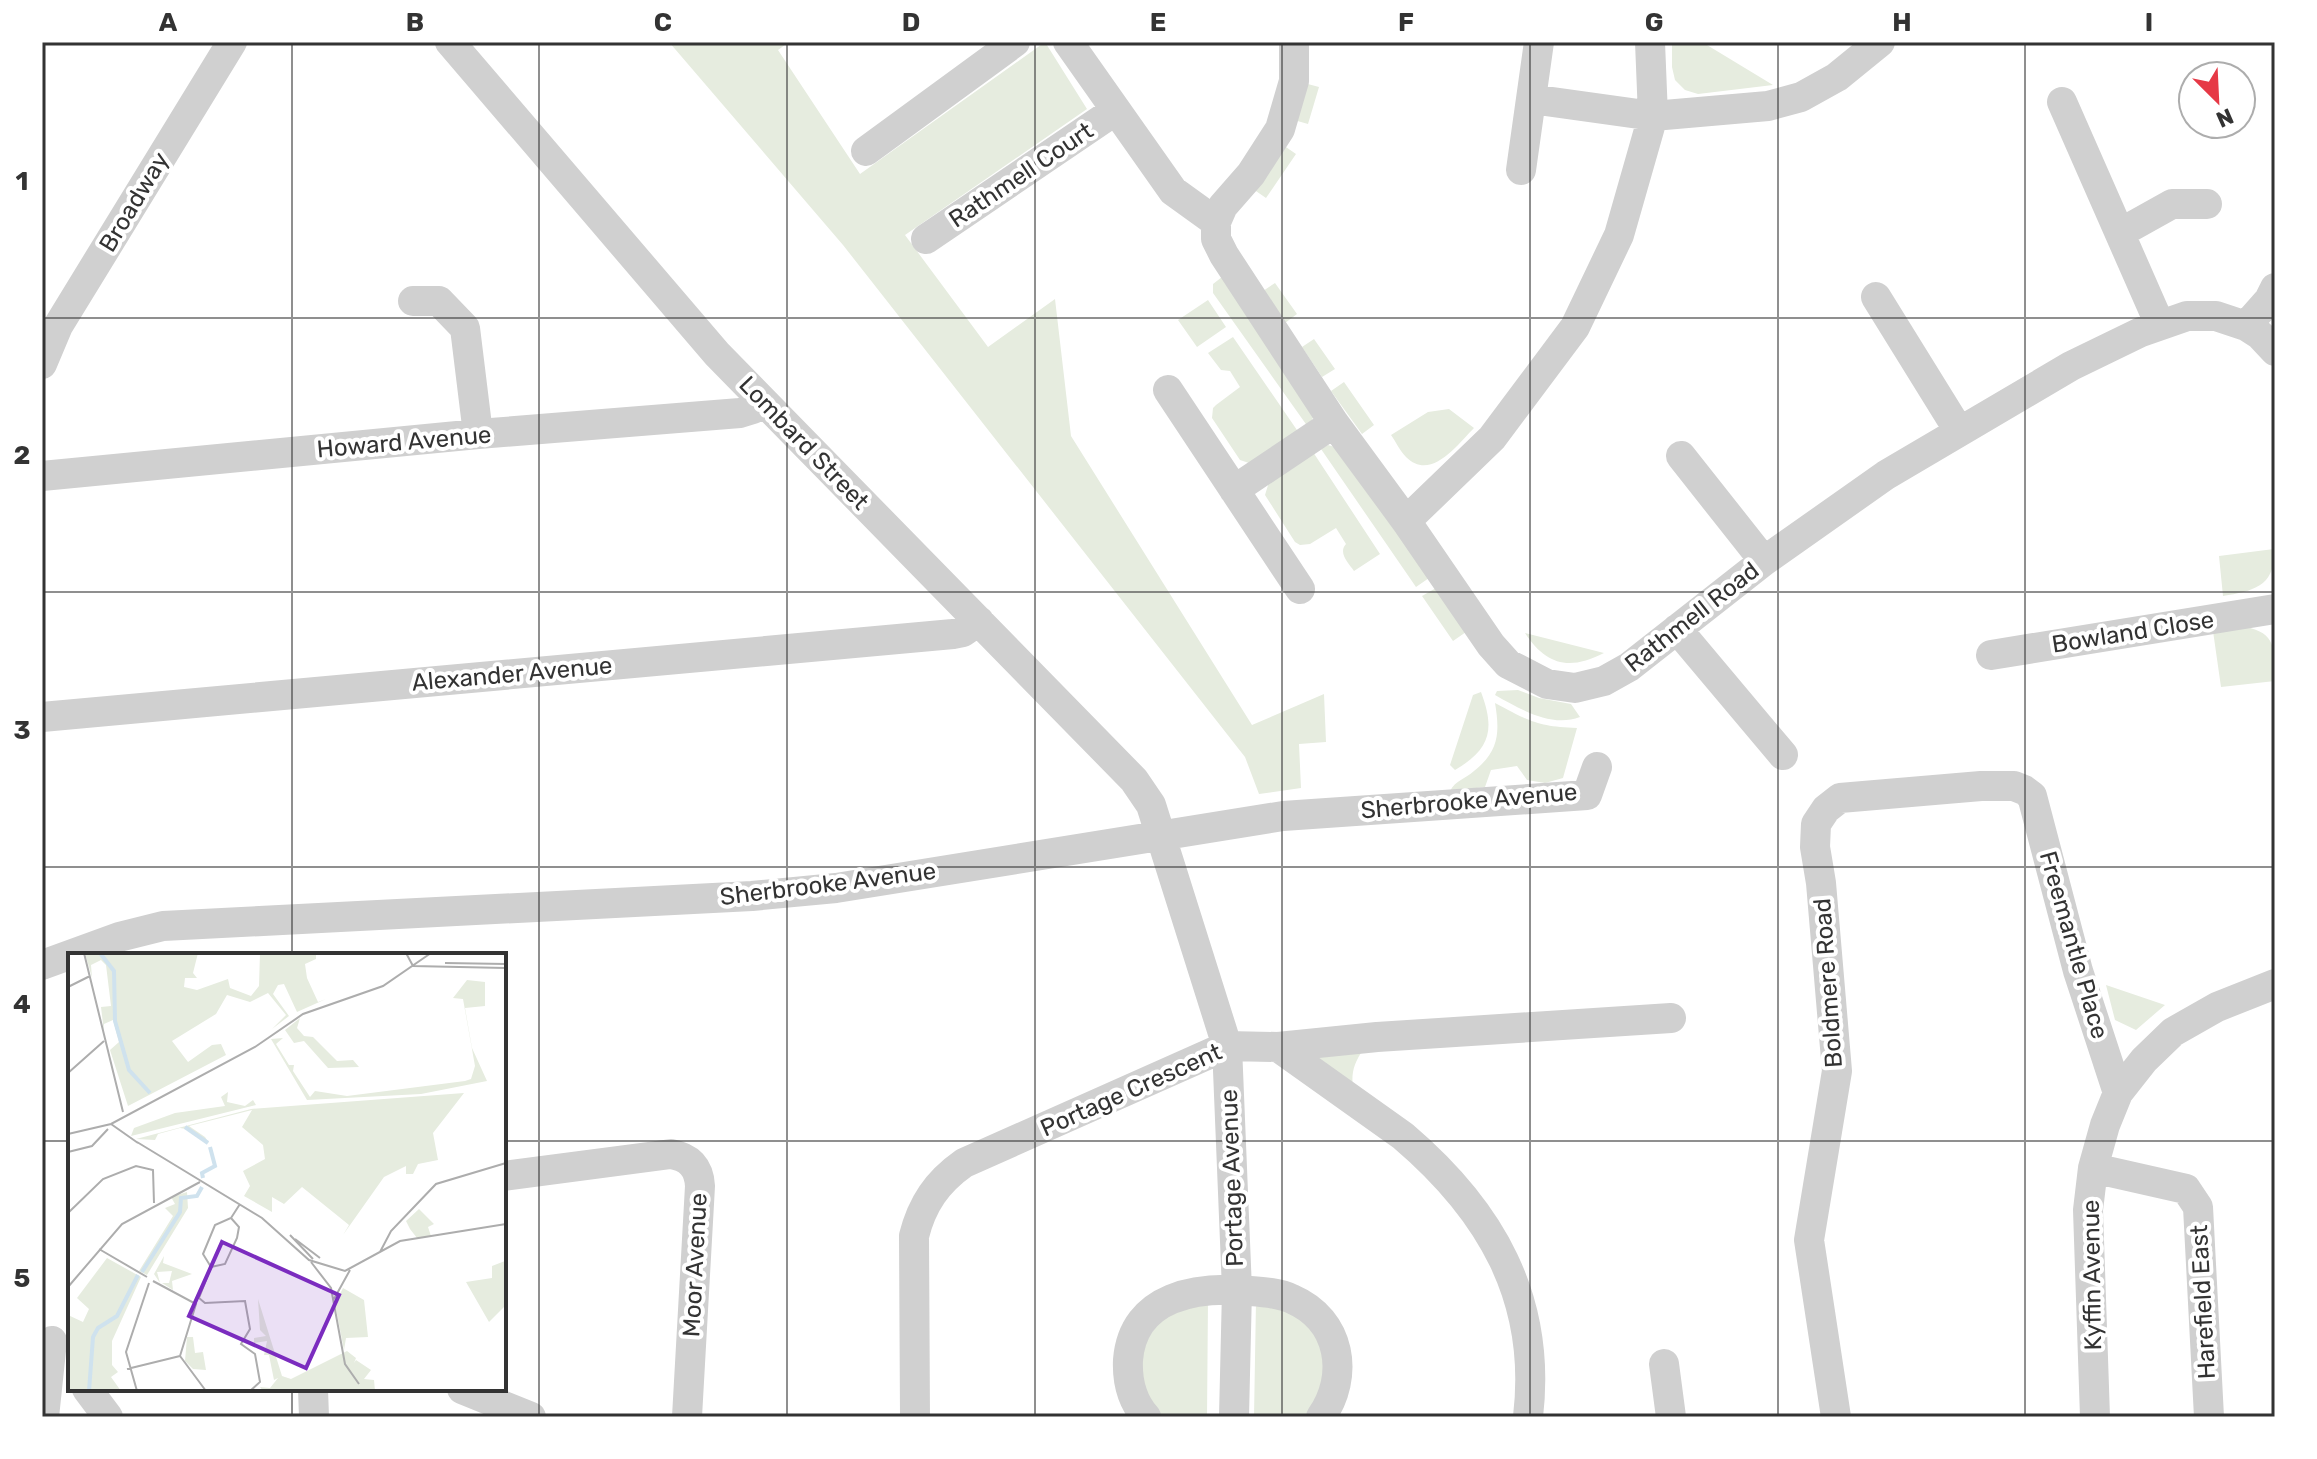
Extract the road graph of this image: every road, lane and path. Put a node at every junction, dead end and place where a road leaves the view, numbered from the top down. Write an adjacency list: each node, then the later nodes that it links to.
1 (232, 42): 24 (street, Broadway)
2 (450, 42): 26 (street, Lombard Street)
3 (1015, 42): 13 (street)
4 (1068, 42): 11 (street)
5 (1294, 42): 16 (street)
6 (1539, 42): 9 (street)
7 (1650, 42): 12 (street)
8 (1880, 42): 12 (street)
9 (1531, 99): 12 (street); 14 (street)
10 (2062, 102): 17 (street)
11 (1116, 110): 16 (street); 18 (street, Rathmell Court)
12 (1653, 116): 33 (street)
13 (866, 151)
14 (1521, 170)
15 (2207, 204): 17 (street)
16 (1216, 222): 27 (street, Rathmell Road)
17 (2120, 233): 22 (street)
18 (926, 239)
19 (2275, 288): 23 (street)
20 (1876, 297): 28 (street)
21 (413, 301): 29 (street)
22 (2160, 325): 23 (street, Rathmell Road); 28 (street, Rathmell Road)
23 (2266, 341)
24 (42, 364)
25 (1168, 390): 32 (street)
26 (762, 402): 29 (street, Howard Avenue); 37 (street, Lombard Street)
27 (1334, 423): 32 (street); 33 (street, Rathmell Road)
28 (1959, 431): 34 (street, Rathmell Road)
29 (478, 434): 31 (street, Howard Avenue)
30 (1681, 456): 34 (street)
31 (42, 476)
32 (1234, 490): 35 (street)
33 (1406, 521): 38 (street, Rathmell Road)
34 (1764, 561): 38 (street, Rathmell Road)
35 (1300, 589)
36 (2275, 609): 39 (street, Bowland Close)
37 (979, 621): 40 (street, Alexander Avenue); 44 (street, Lombard Street)
38 (1677, 629): 41 (street)
39 (1991, 655)
40 (42, 717)
41 (1783, 755)
42 (1597, 767): 44 (street, Sherbrooke Avenue)
43 (2032, 796): 53 (street, Freemantle Place); 74 (street, Boldmere Road)
44 (1162, 836): 45 (street, Sherbrooke Avenue); 51 (street, Portage Avenue)
45 (124, 946): 46 (street, Sherbrooke Avenue)
46 (94, 953)
47 (68, 959): 48 (street, Sherbrooke Avenue)
48 (42, 965)
49 (2275, 984): 53 (street, Kyffin Avenue)
50 (1671, 1018): 52 (street, Portage Crescent)
51 (1227, 1046): 52 (street, Portage Crescent); 56 (street, Portage Avenue); 68 (street, Portage Crescent)
52 (1278, 1047): 72 (street)
53 (2118, 1093): 54 (street, Kyffin Avenue)
54 (2093, 1168): 75 (street, Kyffin Avenue); 76 (street, Harefield East)
55 (506, 1176): 67 (street, Moor Avenue)
56 (1237, 1290): 69 (street, Portage Avenue); 70 (street, Portage Avenue); 71 (street, Portage Avenue)
57 (47, 1333): 59 (street); 63 (street)
58 (1669, 1356): 73 (street)
59 (68, 1362)
60 (88, 1391): 64 (street)
61 (313, 1391): 65 (street)
62 (467, 1391): 66 (street)
63 (44, 1417)
64 (108, 1417)
65 (314, 1417)
66 (531, 1417)
67 (687, 1417)
68 (915, 1417)
69 (1146, 1417)
70 (1234, 1417)
71 (1321, 1417)
72 (1528, 1417)
73 (1671, 1417)
74 (1836, 1417)
75 (2095, 1417)
76 (2209, 1417)

